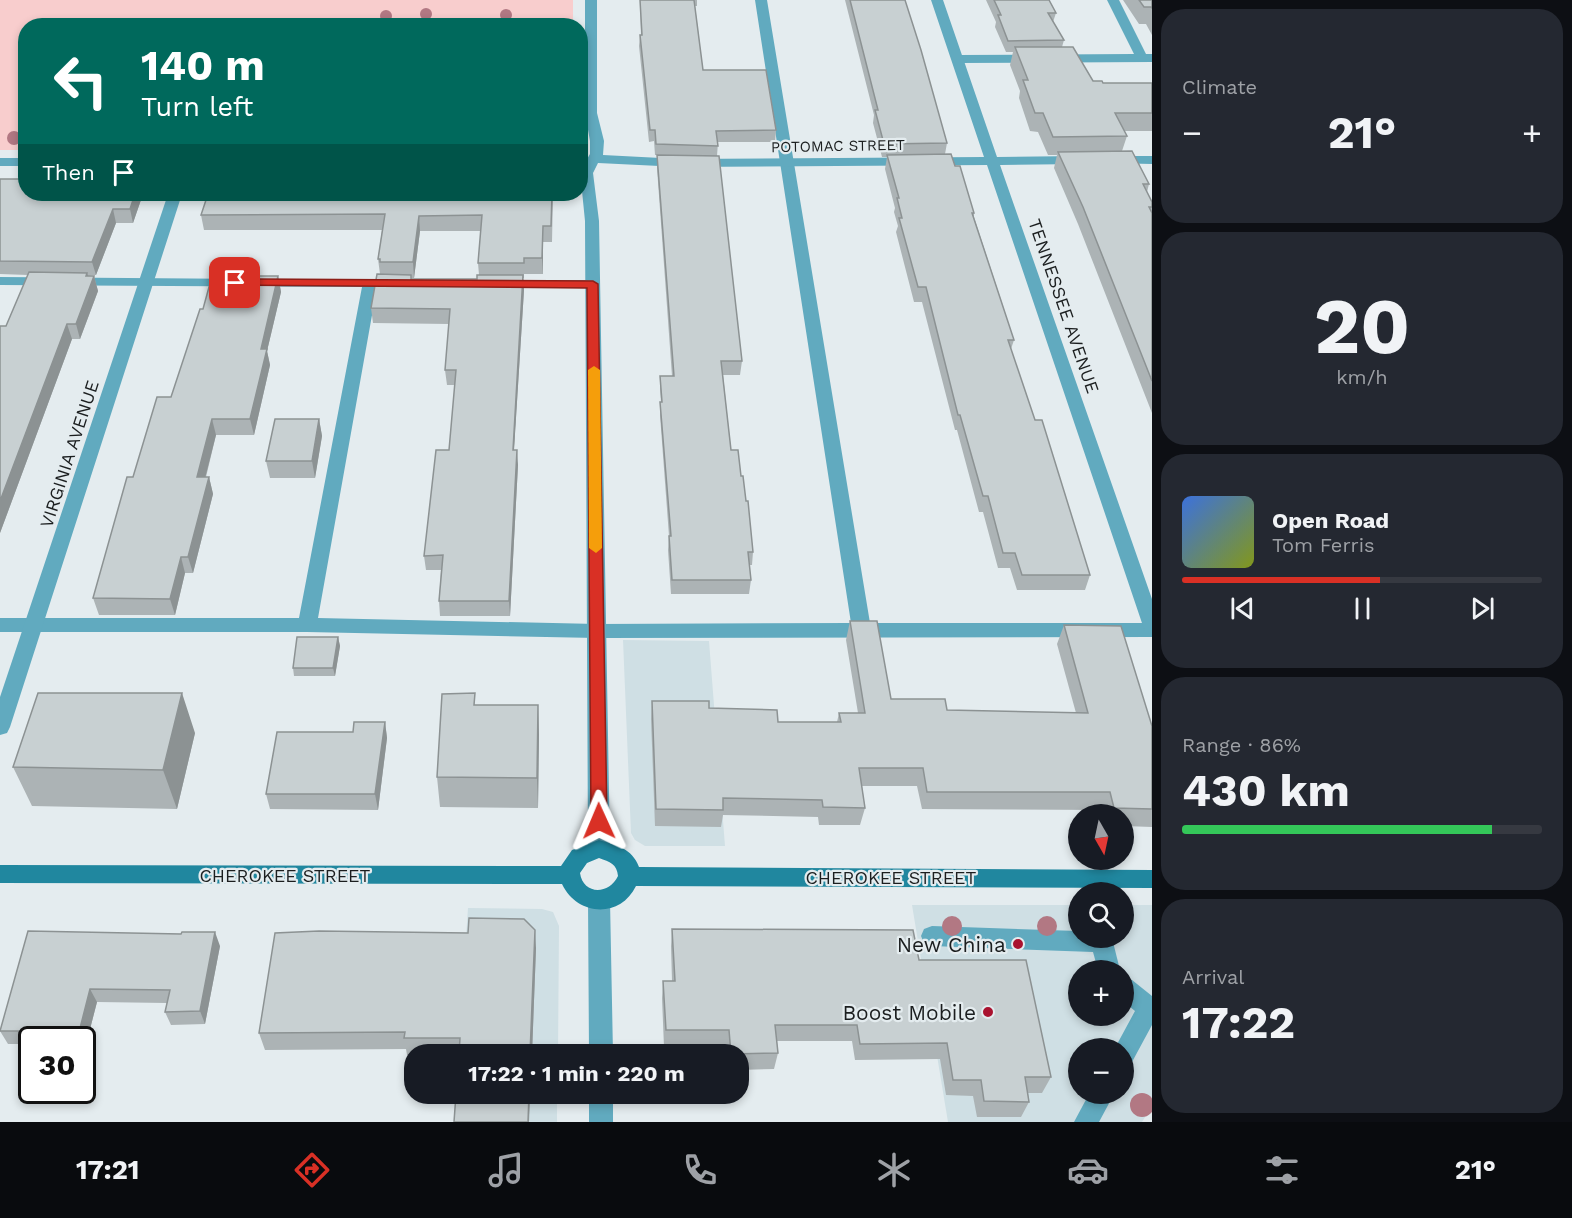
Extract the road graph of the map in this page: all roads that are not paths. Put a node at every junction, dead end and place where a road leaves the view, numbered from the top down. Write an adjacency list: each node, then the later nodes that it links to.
1 (591, 0): 11 (street)
2 (761, 0): 12 (street)
3 (937, 0): 6 (street, TENNESSEE AVENUE)
4 (1113, 0): 5 (street)
5 (1147, 58): 6 (street)
6 (959, 59): 8 (street, TENNESSEE AVENUE)
7 (1152, 160): 8 (street, POTOMAC STREET)
8 (993, 161): 12 (street, POTOMAC STREET); 24 (street, TENNESSEE AVENUE)
9 (0, 162): 10 (street)
10 (18, 162)
11 (588, 164): 12 (street, POTOMAC STREET)
12 (787, 164): 26 (street)
13 (588, 198): 20 (street)
14 (173, 201): 16 (street, VIRGINIA AVENUE)
15 (0, 281): 16 (street)
16 (146, 282): 17 (street); 22 (street, VIRGINIA AVENUE)
17 (370, 283): 18 (street); 23 (street)
18 (418, 283)
19 (490, 284): 20 (street)
20 (593, 284): 25 (street)
21 (0, 625): 22 (street)
22 (33, 625): 23 (street); 27 (street, VIRGINIA AVENUE)
23 (307, 625): 25 (street)
24 (1152, 628): 26 (street)
25 (597, 631): 26 (street); 28 (street)
26 (862, 631)
27 (0, 727)
28 (599, 849): 30 (street); 31 (street)
29 (0, 874): 30 (street, CHEROKEE STREET)
30 (570, 875): 35 (street)
31 (629, 876): 34 (street, CHEROKEE STREET); 35 (street)
32 (1152, 879): 33 (street, CHEROKEE STREET)
33 (1122, 882)
34 (1068, 885)
35 (599, 900): 41 (street)
36 (932, 936): 37 (street)
37 (1068, 939)
38 (1134, 996): 39 (street)
39 (1150, 1009): 40 (street)
40 (1133, 1038)
41 (600, 1044)
42 (601, 1104): 44 (street)
43 (1096, 1104): 45 (street)
44 (601, 1122)
45 (1086, 1122)

